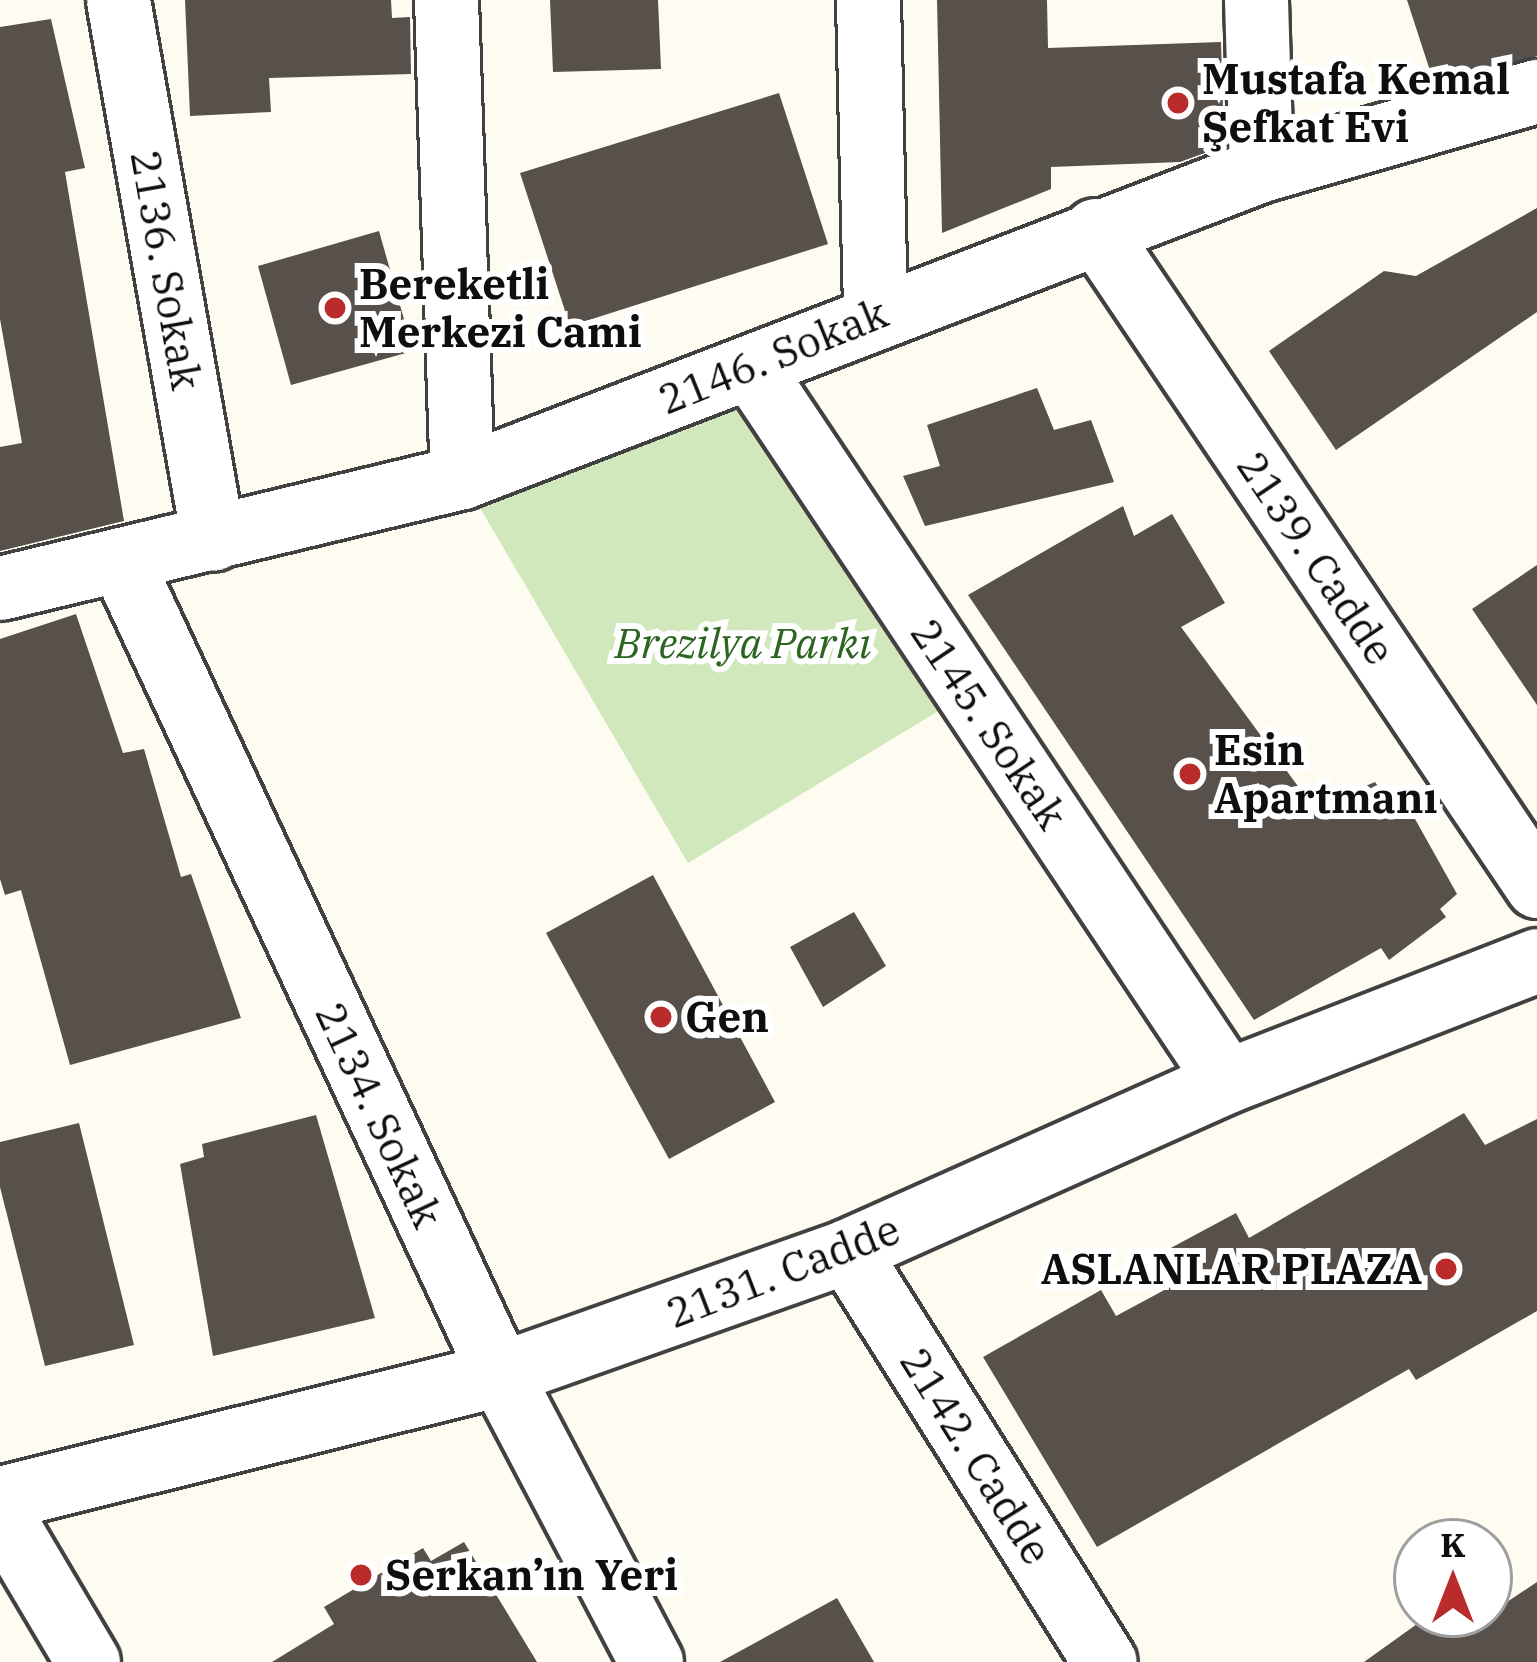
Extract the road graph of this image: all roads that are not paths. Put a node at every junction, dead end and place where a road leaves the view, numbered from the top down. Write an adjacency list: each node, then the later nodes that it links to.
1 (118, 0): 11 (street, 2136. Sokak)
2 (446, 0): 10 (street)
3 (868, 0): 8 (street)
4 (1256, 0): 6 (street)
5 (1537, 91): 6 (street, 2146. Sokak)
6 (1262, 170): 7 (street, 2146. Sokak)
7 (1095, 230): 8 (street, 2146. Sokak); 14 (street, 2139. Cadde)
8 (875, 314): 9 (street, 2146. Sokak)
9 (751, 368): 10 (street, 2146. Sokak); 16 (street, 2145. Sokak)
10 (462, 477): 11 (street, 2146. Sokak)
11 (213, 539): 12 (street, 2146. Sokak)
12 (121, 562): 13 (street, 2146. Sokak); 18 (street, 2134. Sokak)
13 (0, 588)
14 (1537, 886)
15 (1537, 960): 16 (street, 2131. Cadde)
16 (1227, 1081): 17 (street, 2131. Cadde)
17 (847, 1251): 18 (street, 2131. Cadde); 23 (street, 2142. Cadde)
18 (500, 1374): 19 (street, 2131. Cadde); 22 (street, 2134. Sokak)
19 (0, 1498)
20 (0, 1513): 21 (street)
21 (88, 1662)
22 (651, 1662)
23 (1105, 1662)

